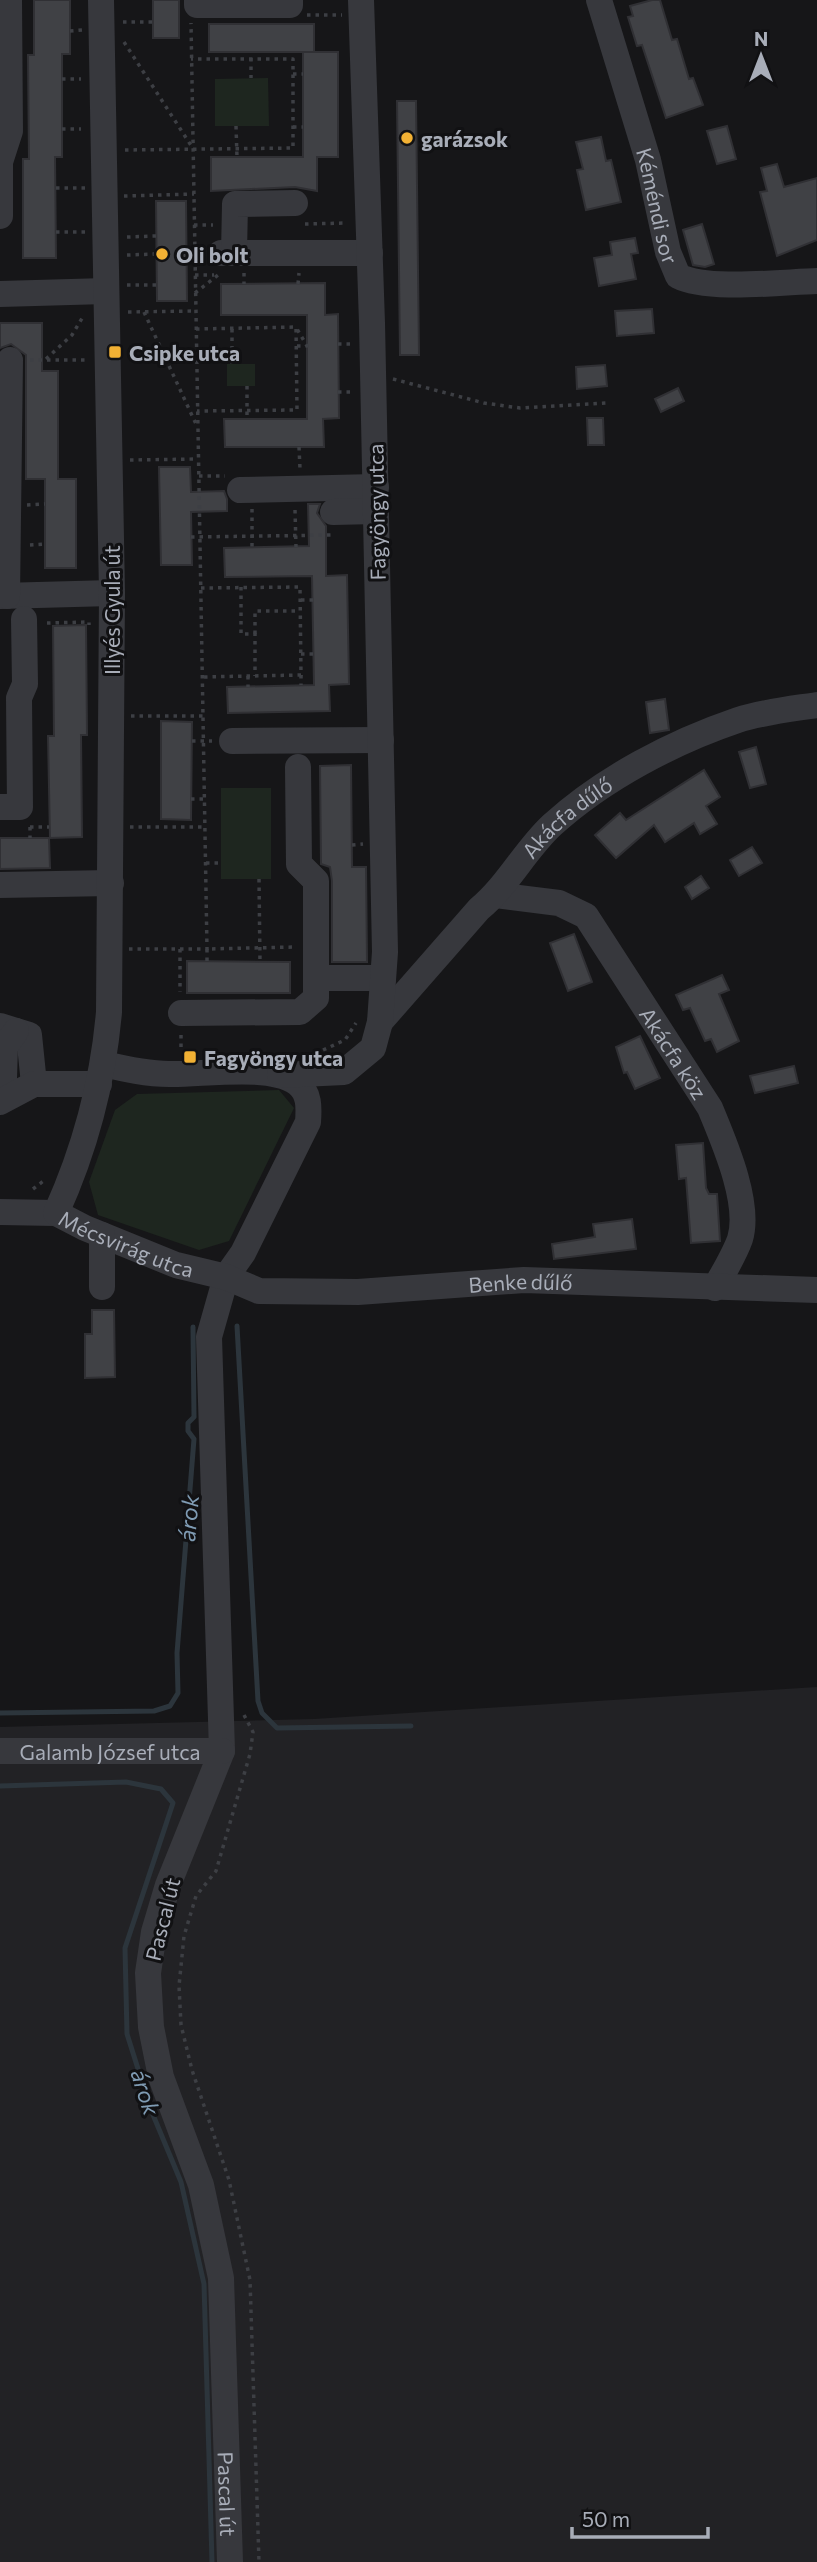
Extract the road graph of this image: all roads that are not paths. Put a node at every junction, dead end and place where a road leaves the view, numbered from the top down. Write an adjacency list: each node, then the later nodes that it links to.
1 (9, 0): 8 (street)
2 (290, 0): 6 (street)
3 (361, 0): 9 (street, Fagyöngy utca)
4 (599, 0): 10 (street, Kéméndi sor)
5 (108, 11): 12 (street, Illyés Gyula út)
6 (194, 12)
7 (295, 203): 9 (street)
8 (0, 216)
9 (370, 253): 15 (street, Fagyöngy utca)
10 (817, 281)
11 (0, 294): 12 (street)
12 (110, 298): 18 (street, Illyés Gyula út)
13 (10, 360): 17 (street)
14 (239, 483): 15 (street)
15 (376, 499): 16 (street); 22 (street, Fagyöngy utca)
16 (333, 512)
17 (11, 515): 19 (street)
18 (112, 593): 19 (street); 26 (street, Illyés Gyula út)
19 (3, 596)
20 (24, 619): 25 (street)
21 (817, 705): 28 (street, Akácfa dűlő)
22 (381, 740): 23 (street); 30 (street, Fagyöngy utca)
23 (232, 741)
24 (298, 767): 29 (street)
25 (0, 807)
26 (111, 883): 27 (street); 35 (street, Illyés Gyula út)
27 (0, 885)
28 (496, 895): 32 (street, Akácfa dűlő); 46 (street, Akácfa köz)
29 (316, 978): 30 (street); 31 (street)
30 (383, 978): 32 (street, Fagyöngy utca)
31 (181, 1013)
32 (370, 1019): 34 (street, Fagyöngy utca)
33 (8, 1028): 37 (street); 38 (street)
34 (344, 1072): 36 (street); 40 (street, Fagyöngy utca)
35 (101, 1074): 36 (street); 38 (street); 42 (street, Illyés Gyula út)
36 (280, 1075): 40 (street)
37 (0, 1082)
38 (34, 1084): 39 (street)
39 (0, 1102)
40 (308, 1122): 44 (street, Fagyöngy utca)
41 (0, 1212): 42 (street, Mécsvirág utca)
42 (56, 1213): 43 (street, Mécsvirág utca)
43 (102, 1235): 44 (street, Mécsvirág utca); 45 (street)
44 (226, 1277): 46 (street, Benke dűlő); 49 (street, Pascal út)
45 (102, 1287)
46 (715, 1288): 47 (street, Benke dűlő)
47 (817, 1290)
48 (0, 1751): 49 (street, Galamb József utca)
49 (222, 1751): 50 (street, Pascal út)
50 (230, 2562)

